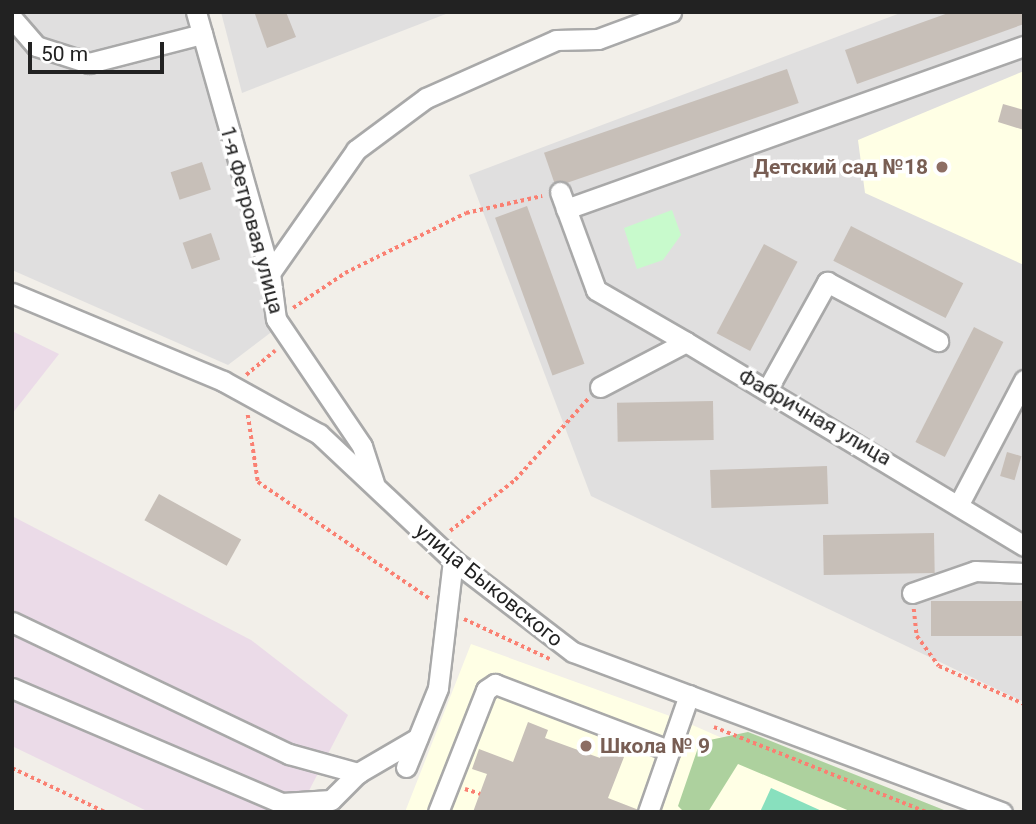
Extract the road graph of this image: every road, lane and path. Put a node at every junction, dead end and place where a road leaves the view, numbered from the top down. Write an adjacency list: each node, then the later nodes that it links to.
1 (195, 12): 4 (street, 1-я Фетровая улица)
2 (671, 12): 7 (street)
3 (12, 18): 4 (street)
4 (202, 34): 7 (street, 1-я Фетровая улица)
5 (1024, 46): 6 (street)
6 (563, 201): 9 (path); 12 (street, Фабричная улица)
7 (270, 274): 9 (street, 1-я Фетровая улица)
8 (12, 293): 14 (street, улица Быковского)
9 (276, 319): 10 (street, 1-я Фетровая улица)
10 (288, 336): 14 (path); 18 (street, 1-я Фетровая улица)
11 (938, 341): 16 (street)
12 (686, 342): 15 (street); 16 (street, Фабричная улица)
13 (1024, 380): 19 (street)
14 (232, 386): 18 (street, улица Быковского)
15 (600, 387): 20 (path)
16 (767, 390): 19 (street, Фабричная улица)
17 (237, 405): 25 (path)
18 (376, 487): 20 (street, улица Быковского)
19 (960, 502): 21 (street, Фабричная улица)
20 (434, 542): 22 (street, улица Быковского)
21 (1024, 546)
22 (453, 560): 25 (street); 29 (street, улица Быковского)
23 (1024, 573): 24 (street)
24 (912, 593): 30 (path)
25 (448, 610): 27 (path); 31 (street)
26 (12, 622): 35 (street)
27 (503, 641)
28 (12, 688): 35 (street)
29 (689, 695): 32 (street); 39 (street, улица Быковского)
30 (1024, 704)
31 (418, 738): 33 (street); 35 (street)
32 (670, 751): 37 (street); 38 (street)
33 (406, 767)
34 (12, 768): 36 (path)
35 (358, 773)
36 (105, 812)
37 (438, 812)
38 (648, 812)
39 (1002, 812)

